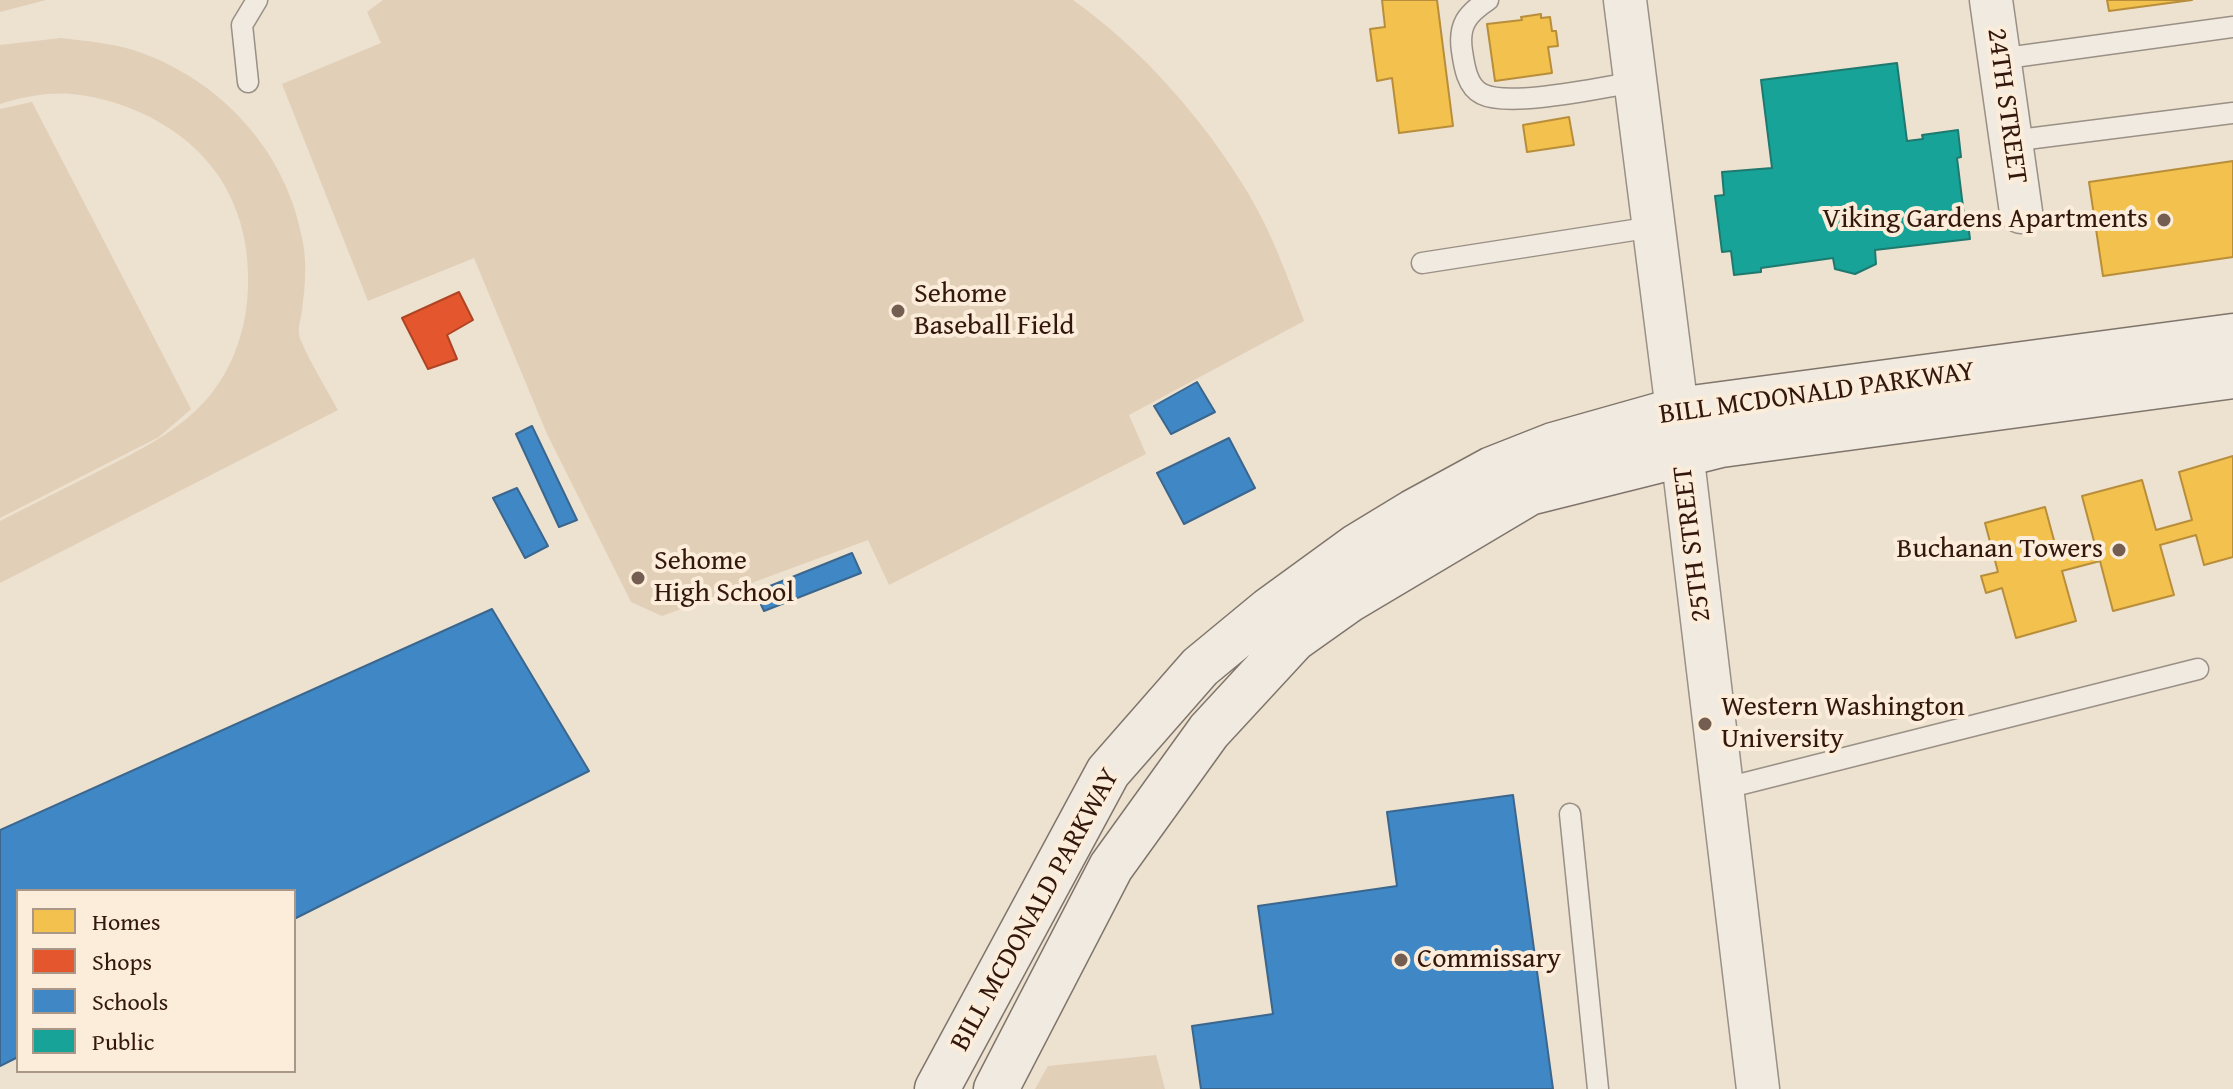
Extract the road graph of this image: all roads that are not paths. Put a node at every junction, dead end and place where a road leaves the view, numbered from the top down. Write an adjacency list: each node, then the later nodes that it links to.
1 (257, 0): 7 (lane)
2 (1488, 0): 8 (lane)
3 (1625, 0): 8 (street, 25TH STREET)
4 (1991, 0): 6 (street, 24TH STREET)
5 (2233, 27): 6 (lane)
6 (1999, 59): 10 (street, 24TH STREET)
7 (248, 82)
8 (1636, 82): 12 (street, 25TH STREET)
9 (2233, 113): 10 (lane)
10 (2011, 141): 11 (street, 24TH STREET)
11 (2021, 212)
12 (1653, 227): 13 (lane); 16 (street, 25TH STREET)
13 (1422, 263)
14 (2233, 336): 16 (main road, BILL MCDONALD PARKWAY)
15 (2233, 376): 17 (main road, BILL MCDONALD PARKWAY)
16 (1677, 410): 17 (street, 25TH STREET); 21 (main road, BILL MCDONALD PARKWAY)
17 (1683, 455): 19 (street, 25TH STREET); 22 (main road, BILL MCDONALD PARKWAY)
18 (2198, 669): 19 (lane)
19 (1722, 789): 24 (street, 25TH STREET)
20 (1570, 814): 23 (lane)
21 (937, 1089)
22 (996, 1089)
23 (1598, 1089)
24 (1758, 1089)

